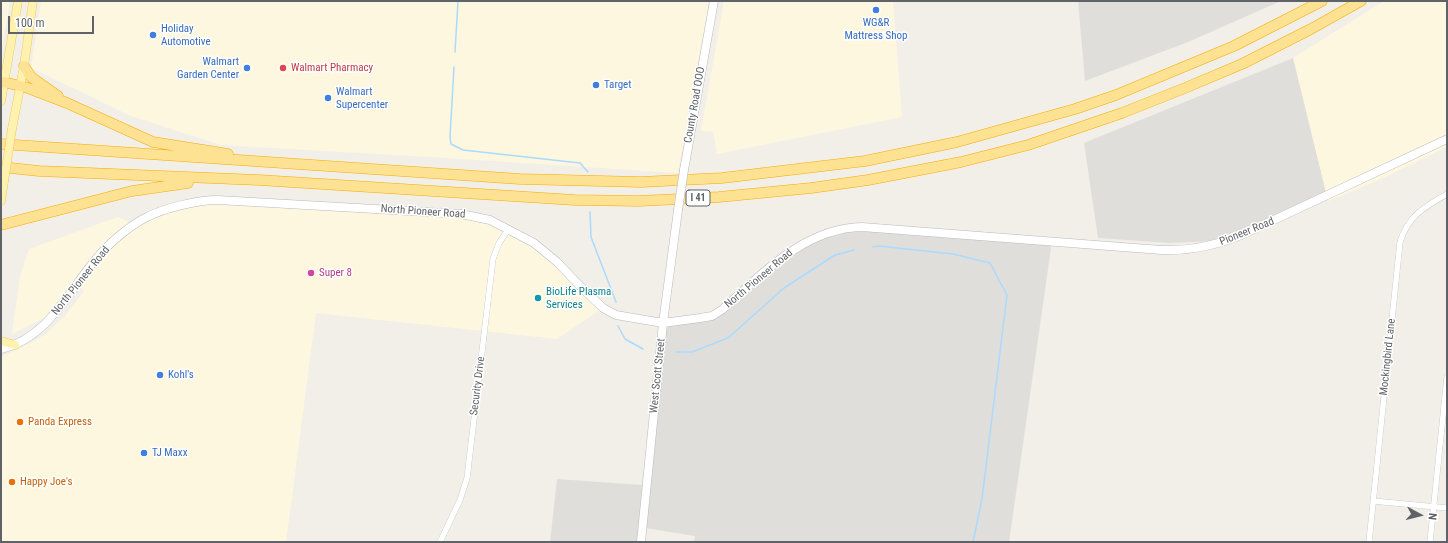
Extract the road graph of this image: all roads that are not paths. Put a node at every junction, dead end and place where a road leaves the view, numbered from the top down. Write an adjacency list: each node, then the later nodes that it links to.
1 (18, 1): 9 (main road)
2 (29, 1): 7 (main road)
3 (33, 1): 7 (main road)
4 (714, 1): 20 (main road, County Road OOO, bridge)
5 (1322, 1): 15 (highway, I 41)
6 (1361, 1): 17 (highway, I 41)
7 (31, 19): 8 (main road)
8 (24, 66): 10 (main road); 12 (highway)
9 (3, 83): 10 (highway); 11 (main road)
10 (19, 86): 12 (highway); 19 (main road, bridge)
11 (1, 101)
12 (67, 103): 15 (highway)
13 (1447, 139): 23 (main road, Pioneer Road)
14 (1, 144): 15 (highway, I 41)
15 (289, 164)
16 (1, 167): 17 (highway, I 41)
17 (259, 180): 21 (highway)
18 (1447, 194): 30 (street, Mockingbird Lane)
19 (1, 201)
20 (678, 210): 24 (main road, West Scott Street)
21 (1, 225)
22 (508, 230): 24 (main road, North Pioneer Road); 26 (main road, North Pioneer Road); 33 (street, Security Drive)
23 (1029, 239): 24 (main road, North Pioneer Road)
24 (663, 323): 34 (main road, West Scott Street)
25 (1, 341): 26 (main road)
26 (15, 345): 27 (main road, North Pioneer Road)
27 (1, 349)
28 (1447, 377): 29 (street)
29 (1444, 435): 31 (street)
30 (1373, 501): 31 (street); 35 (street, Mockingbird Lane)
31 (1434, 507): 32 (street); 36 (street)
32 (1447, 508)
33 (440, 542)
34 (641, 542)
35 (1369, 542)
36 (1430, 542)

